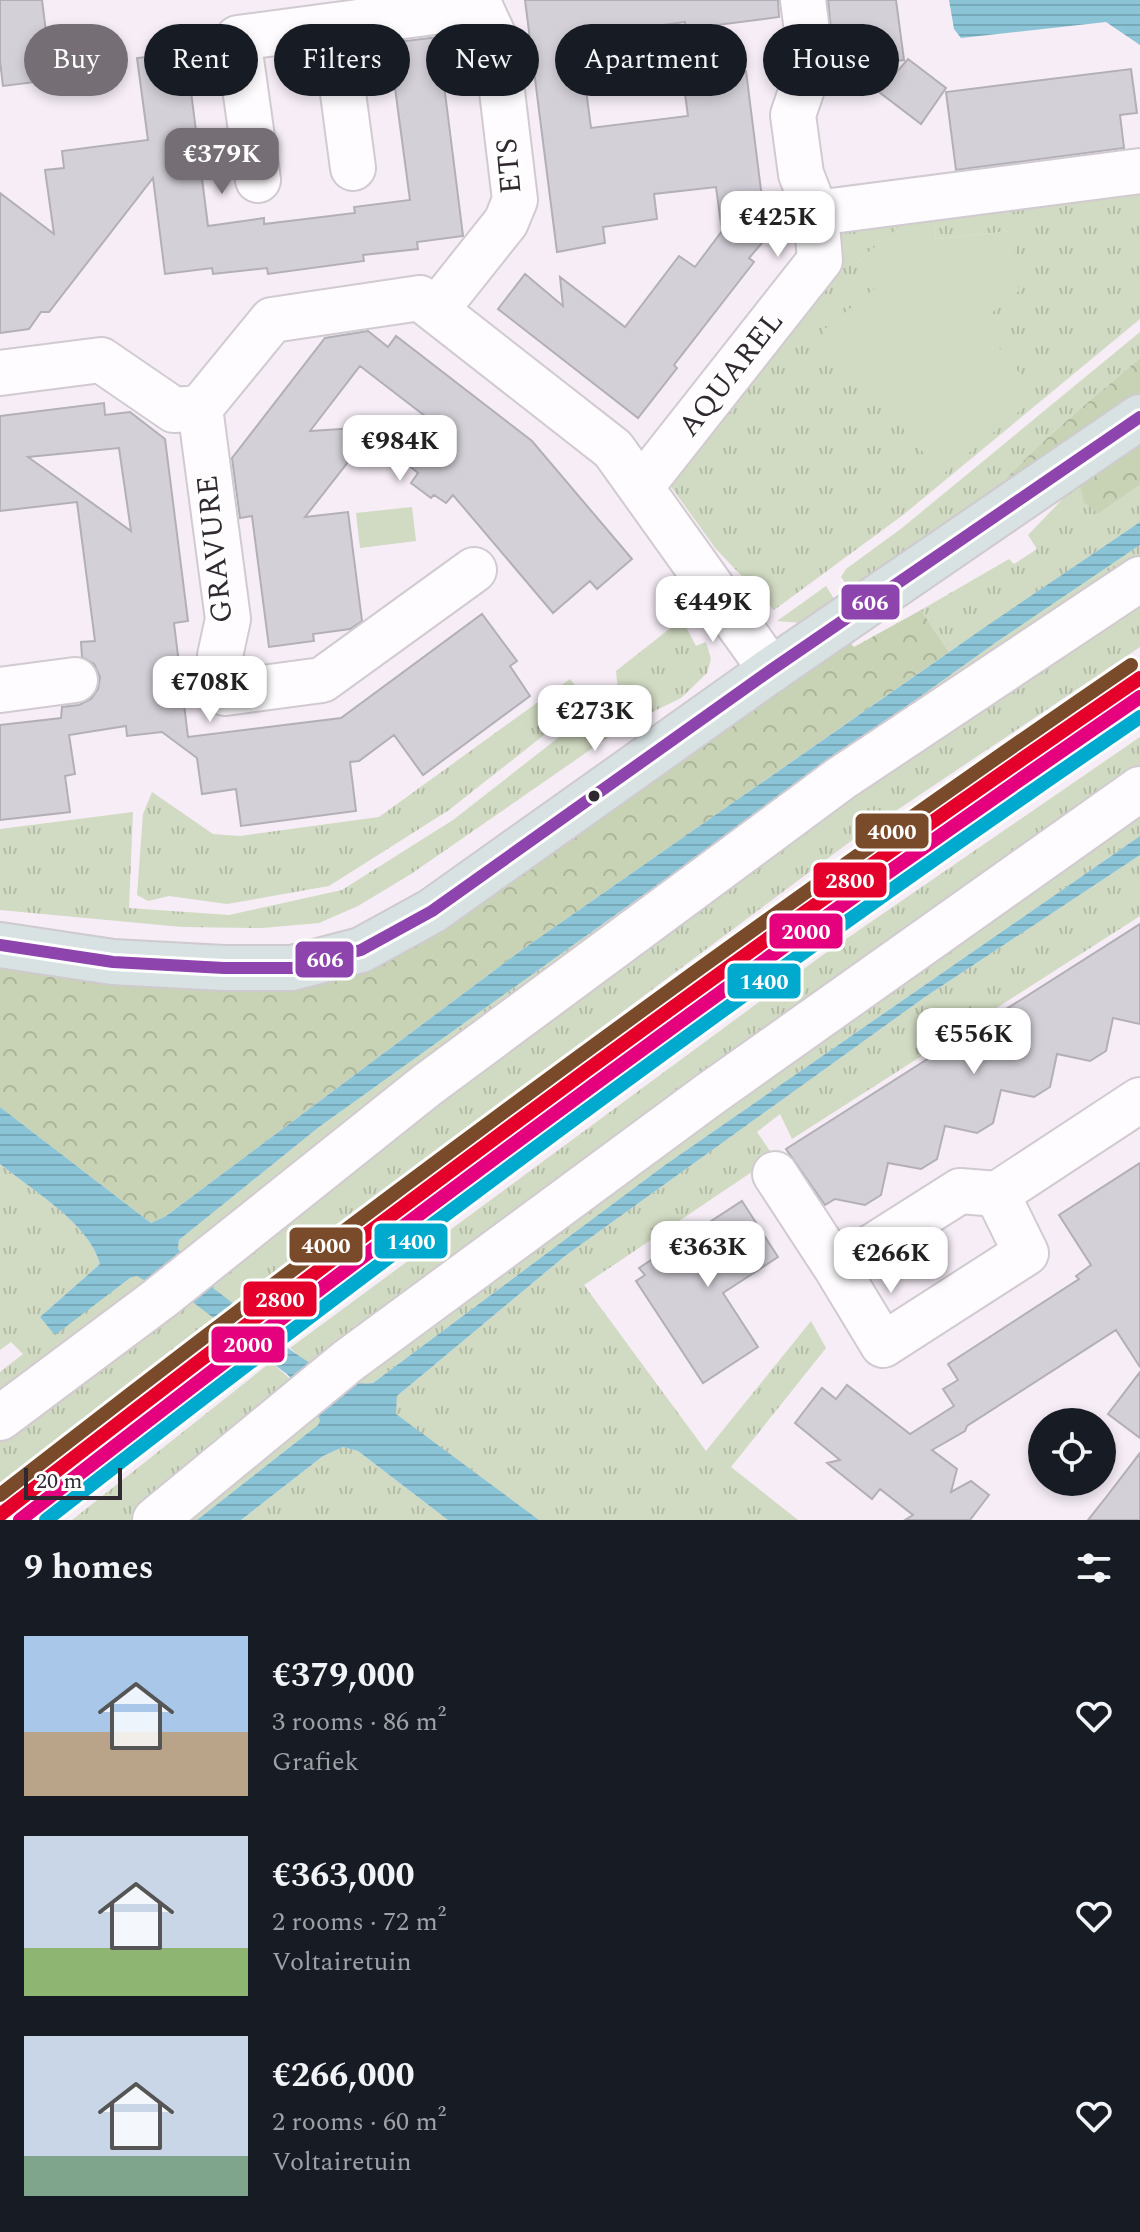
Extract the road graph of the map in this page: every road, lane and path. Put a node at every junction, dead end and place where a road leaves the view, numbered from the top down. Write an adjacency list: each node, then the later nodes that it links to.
1 (803, 0): 9 (street, AQUAREL)
2 (478, 3): 3 (street); 10 (street, ETS)
3 (347, 24)
4 (274, 34): 8 (street)
5 (343, 96): 6 (street)
6 (353, 168)
7 (1140, 171): 9 (street)
8 (258, 180)
9 (816, 213): 14 (street, AQUAREL)
10 (436, 310): 12 (street); 14 (street)
11 (0, 373): 12 (street)
12 (200, 408): 15 (street, GRAVURE)
13 (1140, 417): 17 (main road)
14 (641, 487): 17 (street)
15 (474, 570)
16 (1140, 579): 26 (street)
17 (771, 670): 21 (main road)
18 (75, 680): 19 (street)
19 (0, 690)
20 (1140, 789): 27 (street)
21 (0, 945)
22 (1140, 1100): 24 (street)
23 (775, 1174): 25 (street)
24 (997, 1194): 25 (street); 25 (street)
25 (837, 1269)
26 (0, 1418)
27 (155, 1520)

